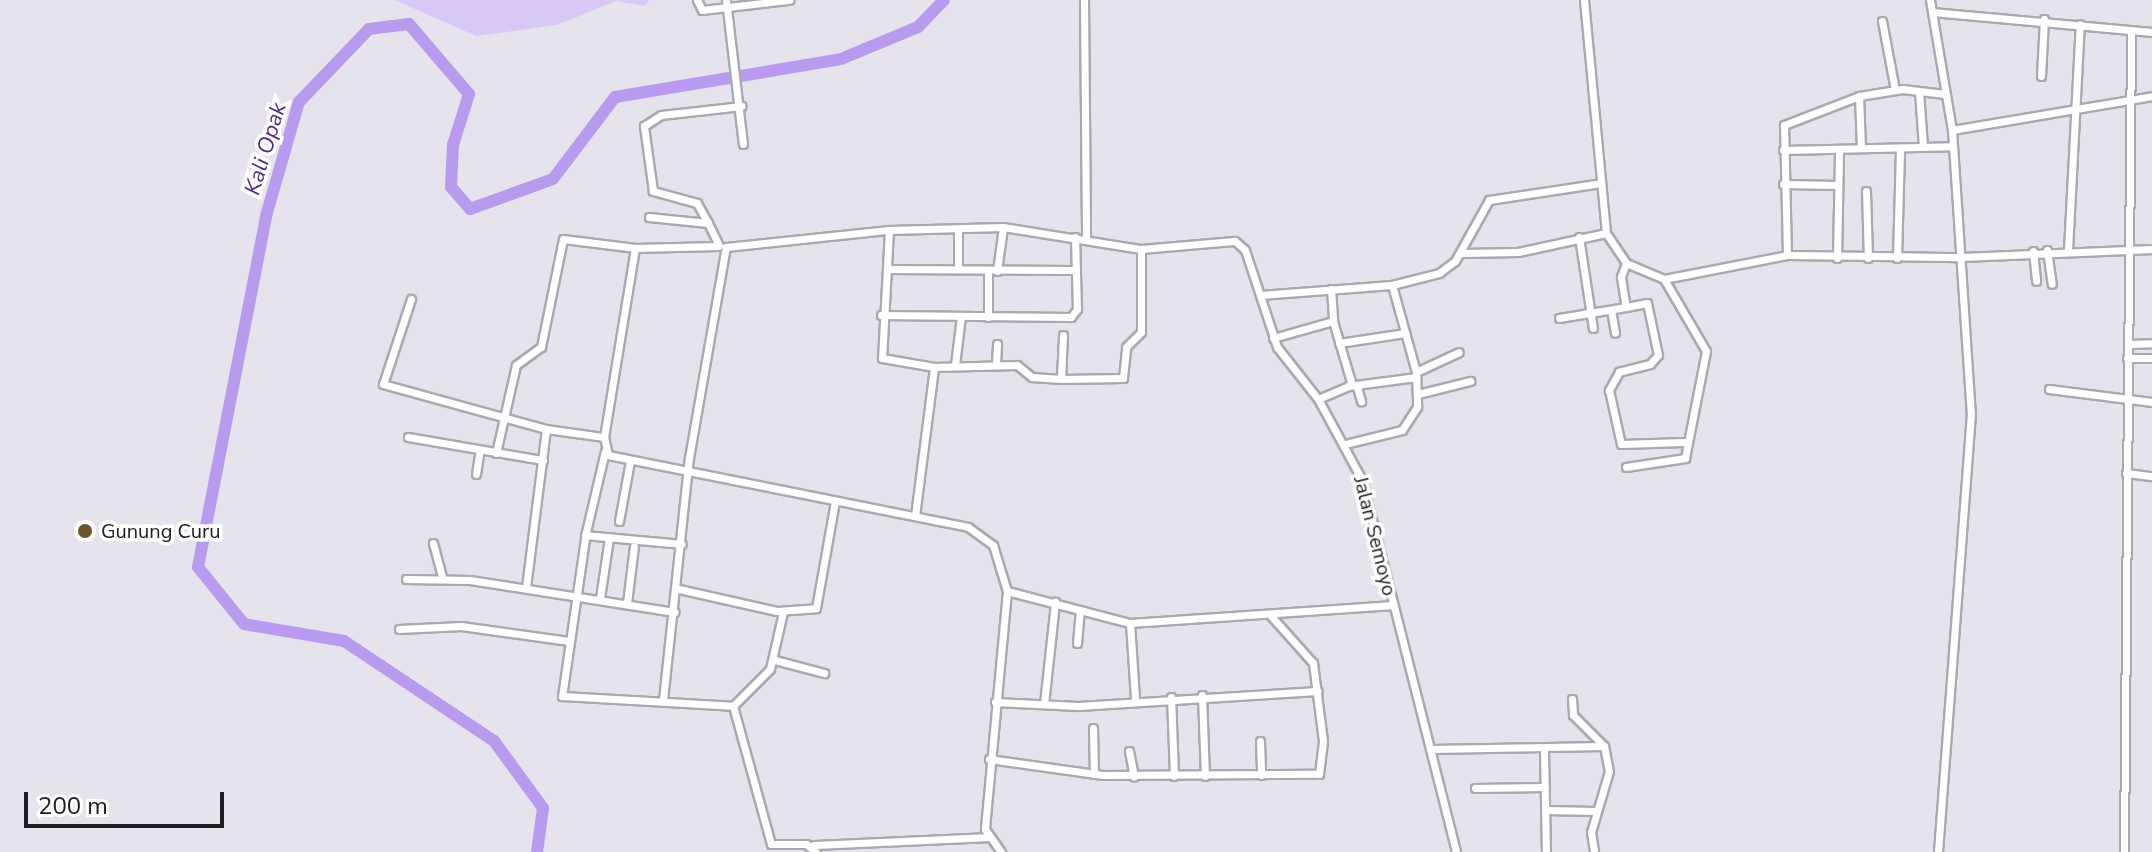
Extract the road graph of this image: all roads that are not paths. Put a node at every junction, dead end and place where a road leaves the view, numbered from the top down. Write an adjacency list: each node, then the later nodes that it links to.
1 (697, 0): 7 (street)
2 (789, 0): 6 (street)
3 (1084, 0): 43 (street)
4 (1584, 0): 31 (street)
5 (1930, 0): 8 (street)
6 (754, 1): 7 (street)
7 (726, 3): 21 (street)
8 (1932, 12): 9 (street); 17 (street)
9 (2044, 19): 11 (street); 14 (street)
10 (1882, 21): 15 (street)
11 (2080, 24): 12 (street); 22 (street)
12 (2131, 31): 13 (street); 20 (street)
13 (2152, 32)
14 (2041, 76)
15 (1895, 90): 16 (street); 18 (street)
16 (1919, 91): 17 (street); 26 (street)
17 (1945, 94): 23 (street)
18 (1859, 96): 27 (street); 30 (street)
19 (2152, 96): 20 (street)
20 (2130, 100): 22 (street); 47 (street)
21 (741, 106): 24 (street); 36 (street)
22 (2073, 109): 23 (street); 50 (street)
23 (1952, 130): 25 (street)
24 (743, 144)
25 (1953, 146): 26 (street); 54 (street)
26 (1923, 147): 28 (street)
27 (1861, 148): 28 (street); 29 (street)
28 (1900, 148): 57 (street)
29 (1839, 149): 30 (street); 33 (street)
30 (1783, 150): 32 (street)
31 (1601, 183): 40 (street); 52 (street)
32 (1783, 184): 33 (street); 53 (street)
33 (1837, 185): 55 (street)
34 (1866, 191): 56 (street)
35 (649, 217): 36 (street)
36 (708, 223): 44 (street)
37 (1003, 227): 38 (street); 41 (street); 61 (street)
38 (958, 229): 39 (street); 60 (street)
39 (889, 230): 44 (street); 59 (street)
40 (1606, 233): 42 (street); 58 (street)
41 (1075, 237): 43 (street); 62 (street)
42 (1579, 237): 52 (street); 72 (street)
43 (1086, 238): 46 (street)
44 (722, 246): 45 (street); 115 (street)
45 (635, 248): 103 (street); 106 (street)
46 (1141, 249): 68 (street, Jalan Semoyo); 94 (street)
47 (2127, 249): 48 (street); 50 (street); 86 (street)
48 (2152, 249)
49 (2047, 250): 50 (street); 51 (street); 66 (street)
50 (2068, 250)
51 (2033, 251): 54 (street); 64 (street)
52 (1462, 253): 65 (street)
53 (1787, 255): 55 (street); 63 (street)
54 (1962, 257): 57 (street); 182 (street)
55 (1837, 258): 56 (street)
56 (1868, 258): 57 (street)
57 (1897, 258)
58 (1626, 263): 63 (street); 70 (street)
59 (887, 269): 60 (street); 73 (street)
60 (958, 269): 61 (street)
61 (993, 270): 62 (street); 75 (street)
62 (1073, 270): 75 (street)
63 (1664, 279): 107 (street)
64 (2036, 281)
65 (1395, 284): 67 (street); 79 (street)
66 (2052, 284)
67 (1331, 289): 68 (street); 77 (street)
68 (1260, 295): 82 (street, Jalan Semoyo)
69 (411, 299): 103 (street)
70 (1626, 307): 71 (street); 107 (street)
71 (1611, 310): 72 (street); 80 (street)
72 (1590, 313): 76 (street); 78 (street)
73 (881, 315): 74 (street); 92 (street)
74 (961, 316): 75 (street); 91 (street)
75 (988, 317)
76 (1559, 318)
77 (1333, 321): 82 (street); 83 (street)
78 (1593, 328)
79 (1405, 333): 83 (street); 93 (street)
80 (1615, 333)
81 (1063, 335): 94 (street)
82 (1273, 338): 100 (street, Jalan Semoyo)
83 (1339, 343): 96 (street)
84 (2152, 343): 86 (street)
85 (997, 344): 90 (street)
86 (2128, 344): 88 (street)
87 (1459, 352): 93 (street)
88 (2127, 358): 89 (street); 99 (street)
89 (2152, 358)
90 (996, 364): 91 (street); 94 (street)
91 (955, 365): 92 (street)
92 (934, 367): 120 (street)
93 (1416, 374): 96 (street); 98 (street)
94 (1061, 379)
95 (1470, 381): 98 (street)
96 (1355, 386): 100 (street); 101 (street)
97 (2049, 389): 99 (street)
98 (1418, 394): 108 (street)
99 (2127, 398): 102 (street); 116 (street)
100 (1318, 399): 108 (street, Jalan Semoyo)
101 (1361, 401)
102 (2152, 402)
103 (506, 421): 104 (street); 111 (street)
104 (546, 429): 106 (street); 112 (street)
105 (408, 437): 109 (street)
106 (604, 437): 110 (street)
107 (1684, 442): 114 (street)
108 (1345, 444): 136 (street, Jalan Semoyo)
109 (480, 450): 111 (street); 117 (street)
110 (605, 451): 113 (street); 122 (street)
111 (496, 453): 112 (street)
112 (543, 460): 129 (street)
113 (630, 461): 115 (street); 121 (street)
114 (1626, 467)
115 (688, 472): 119 (street); 125 (street)
116 (2126, 473): 118 (street); 183 (street)
117 (476, 474)
118 (2152, 476)
119 (835, 501): 120 (street); 139 (street)
120 (915, 516): 131 (street)
121 (619, 521)
122 (585, 535): 123 (street); 132 (street)
123 (609, 538): 125 (street); 133 (street)
124 (433, 543): 127 (street)
125 (682, 544): 130 (street)
126 (634, 546): 135 (street)
127 (442, 576): 128 (street); 129 (street)
128 (406, 579)
129 (526, 587): 132 (street)
130 (679, 589): 138 (street); 139 (street)
131 (1007, 591): 134 (street); 155 (street)
132 (576, 594): 133 (street); 143 (street)
133 (600, 598): 135 (street)
134 (1055, 602): 137 (street); 156 (street)
135 (627, 603): 138 (street)
136 (1393, 605): 140 (street); 161 (street, Jalan Semoyo)
137 (1080, 610): 141 (street); 144 (street)
138 (675, 612): 154 (street)
139 (783, 612): 145 (street)
140 (1271, 616): 141 (street); 147 (street)
141 (1130, 623): 152 (street)
142 (399, 629): 143 (street)
143 (569, 641): 150 (street)
144 (1077, 643)
145 (775, 660): 146 (street); 157 (street)
146 (824, 673)
147 (1318, 691): 149 (street); 166 (street)
148 (549, 694): 150 (street)
149 (1202, 695): 151 (street); 168 (street)
150 (562, 696): 154 (street)
151 (1171, 697): 152 (street); 167 (street)
152 (1135, 699): 156 (street)
153 (1572, 699): 160 (street)
154 (663, 700): 157 (street)
155 (995, 702): 156 (street); 164 (street)
156 (1044, 704)
157 (733, 706): 175 (street)
158 (1093, 728): 165 (street)
159 (1260, 741): 166 (street)
160 (1604, 746): 162 (street); 173 (street)
161 (1431, 749): 162 (street); 179 (street, Jalan Semoyo)
162 (1544, 750): 170 (street)
163 (1129, 751): 169 (street)
164 (989, 759): 165 (street); 174 (street)
165 (1094, 774): 169 (street)
166 (1261, 775): 168 (street)
167 (1174, 776): 168 (street); 169 (street)
168 (1205, 776)
169 (1134, 777)
170 (1545, 787): 171 (street); 172 (street)
171 (1475, 788)
172 (1546, 810): 173 (street); 180 (street)
173 (1596, 811): 181 (street)
174 (987, 837): 176 (street); 178 (street)
175 (774, 848): 176 (street); 177 (street)
176 (815, 849)
177 (764, 852)
178 (1001, 852)
179 (1456, 852)
180 (1546, 852)
181 (1594, 852)
182 (1938, 852)
183 (2124, 852)

